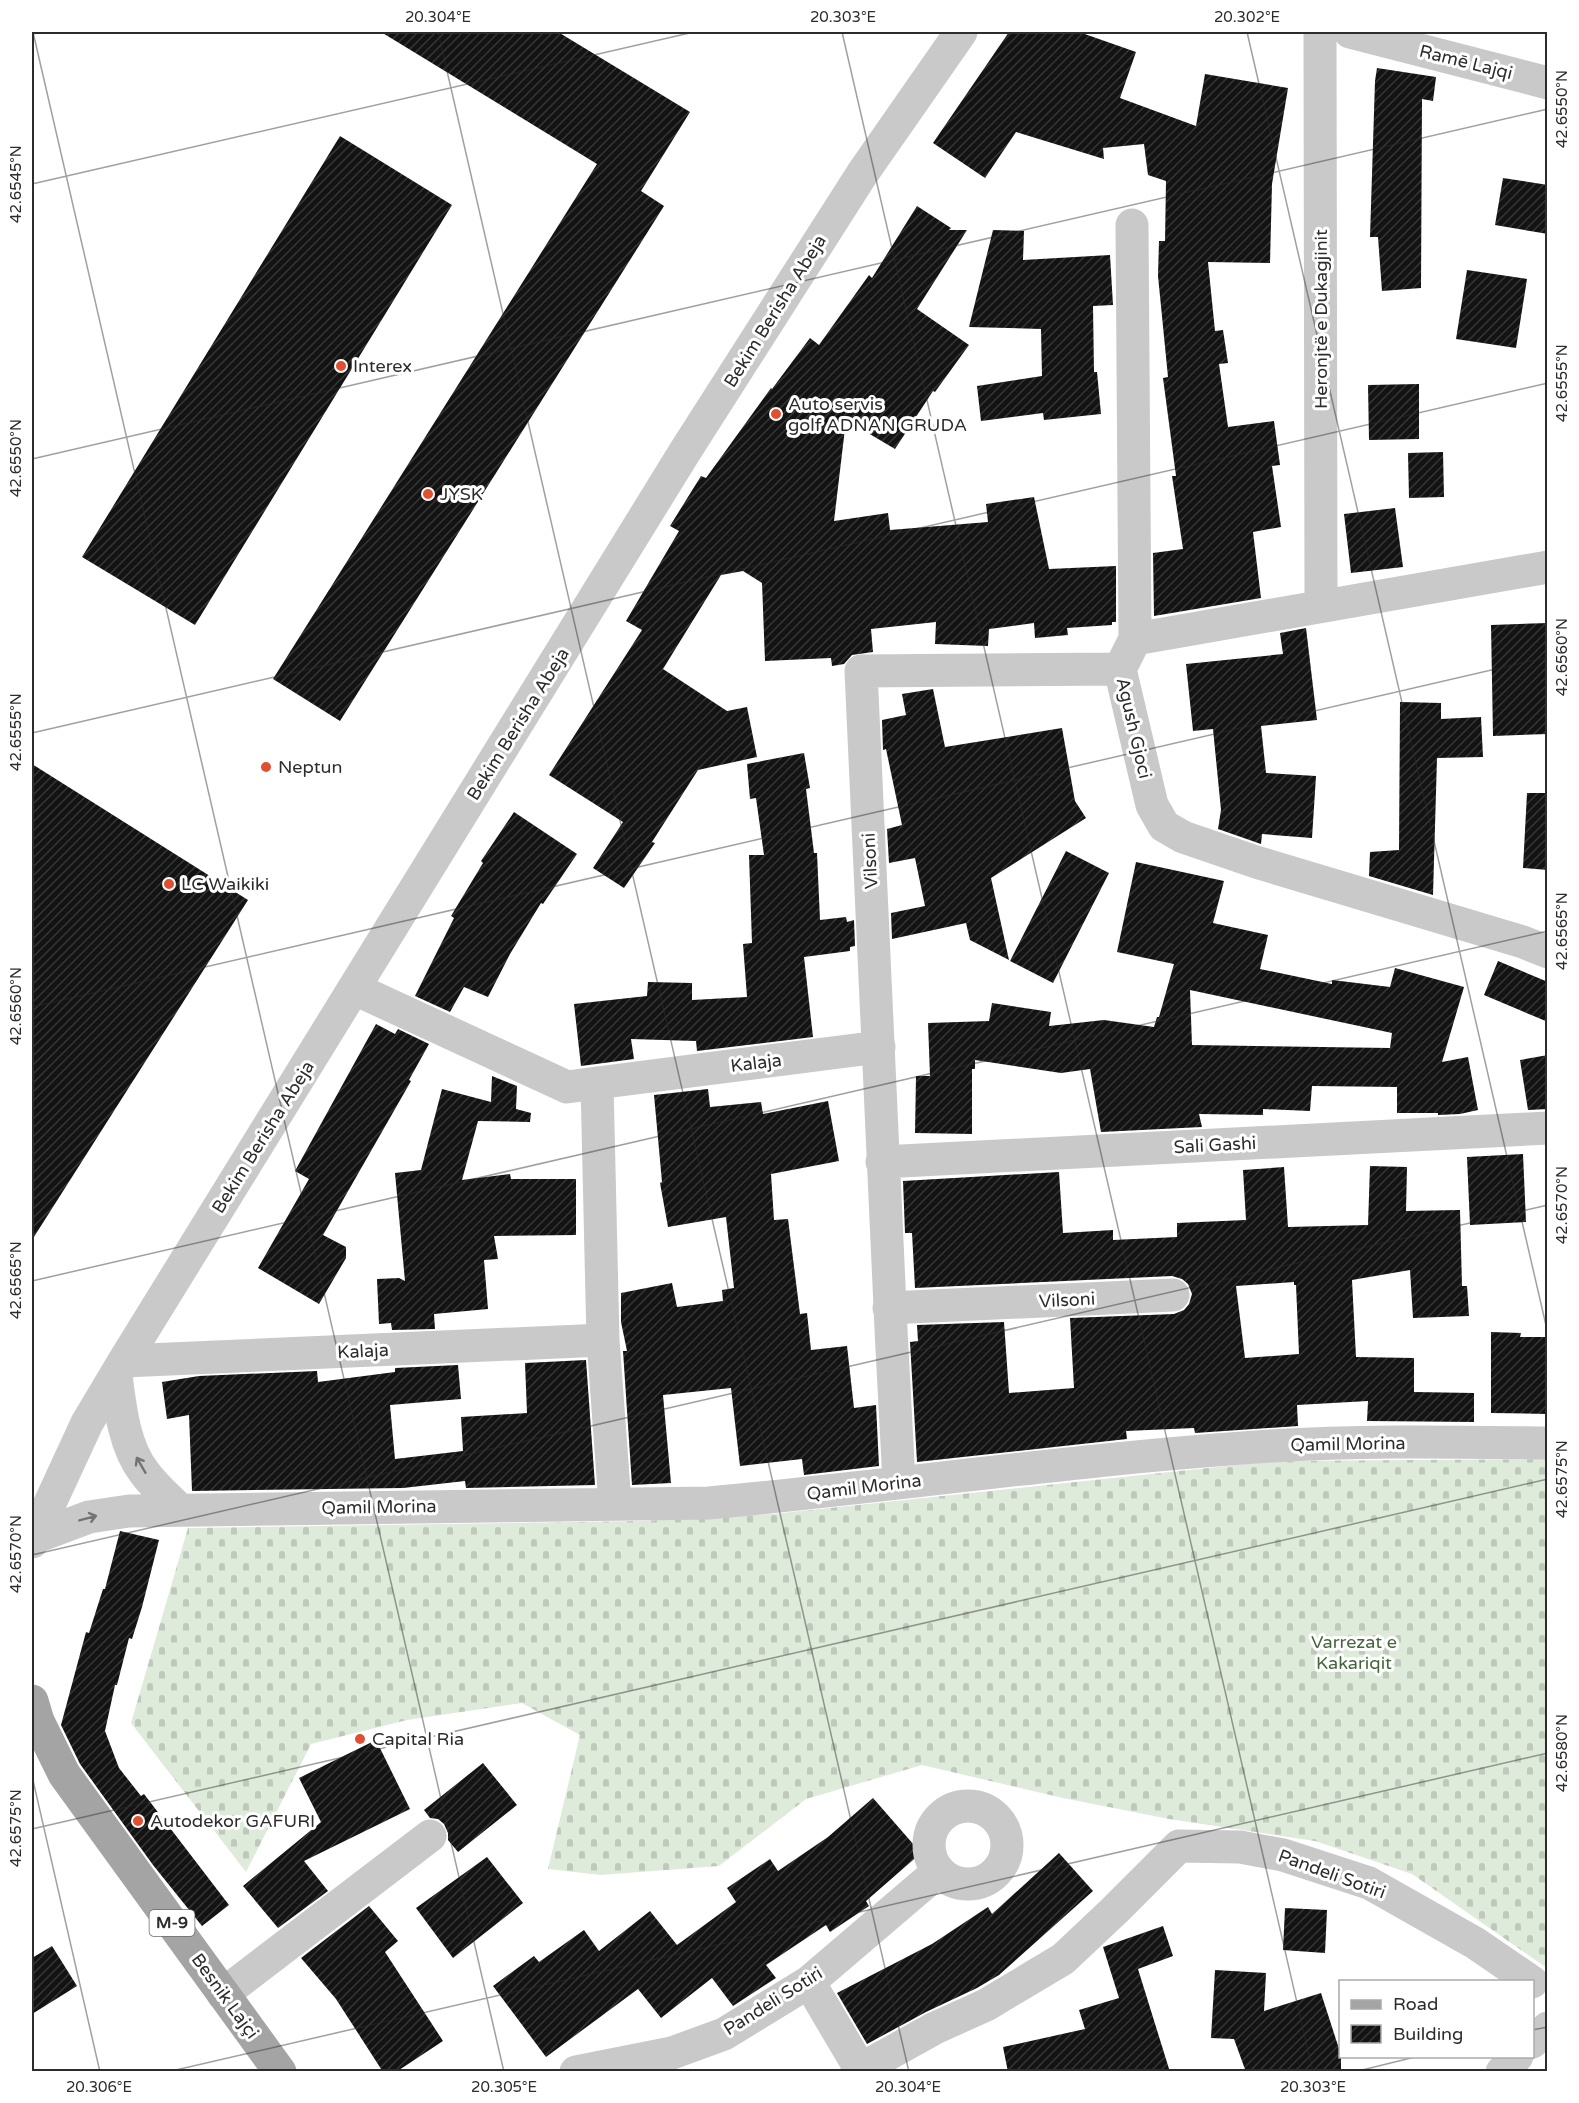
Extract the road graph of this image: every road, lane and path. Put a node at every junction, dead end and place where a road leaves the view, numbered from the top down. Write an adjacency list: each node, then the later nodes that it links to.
1 (961, 32): 11 (street, Bekim Berisha Abeja)
2 (1320, 32): 7 (street, Heronjtë e Dukagjinit)
3 (1350, 32): 4 (street, Ramē Lajqi)
4 (1548, 83)
5 (1132, 225): 8 (street, Agush Gjoci)
6 (1548, 567): 7 (street)
7 (1321, 606): 8 (street)
8 (1135, 639): 9 (street, Agush Gjoci)
9 (1120, 669): 10 (street, Agush Gjoci); 12 (street, Vilsoni)
10 (1548, 952)
11 (355, 989): 13 (street, Kalaja); 19 (street, Bekim Berisha Abeja)
12 (879, 1047): 13 (street, Kalaja); 15 (street, Vilsoni)
13 (597, 1083): 18 (street)
14 (1548, 1128): 15 (street, Sali Gashi)
15 (882, 1162): 17 (street, Vilsoni)
16 (1173, 1295): 17 (street, Vilsoni)
17 (889, 1308): 22 (street, Vilsoni)
18 (603, 1340): 19 (street, Kalaja); 24 (street)
19 (120, 1368): 20 (street, Bekim Berisha Abeja); 25 (street, one-way to 19)
20 (87, 1422): 23 (street, Bekim Berisha Abeja); 26 (street, Bekim Berisha Abeja)
21 (1548, 1443): 22 (street, Qamil Morina)
22 (899, 1482): 24 (street, Qamil Morina)
23 (32, 1484)
24 (615, 1504): 25 (street, Qamil Morina)
25 (179, 1509): 26 (street, Qamil Morina, one-way to 25)
26 (32, 1540)
27 (32, 1701): 29 (main road, Besnik Lajçi / M-9)
28 (32, 1750): 29 (main road, Besnik Lajçi / M-9)
29 (64, 1774): 36 (main road, Besnik Lajçi / M-9)
30 (430, 1836): 36 (street)
31 (939, 1871): 33 (street, Pandeli Sotiri)
32 (1529, 1980): 40 (street, Pandeli Sotiri)
33 (809, 1982): 40 (street); 42 (street, Pandeli Sotiri)
34 (1534, 1983): 35 (street, Pandeli Sotiri)
35 (1548, 1992)
36 (223, 1994): 41 (main road, Besnik Lajçi / M-9)
37 (1548, 2028): 38 (street)
38 (1534, 2041)
39 (1515, 2058): 43 (street)
40 (861, 2070)
41 (280, 2072)
42 (576, 2072)
43 (1502, 2072)

